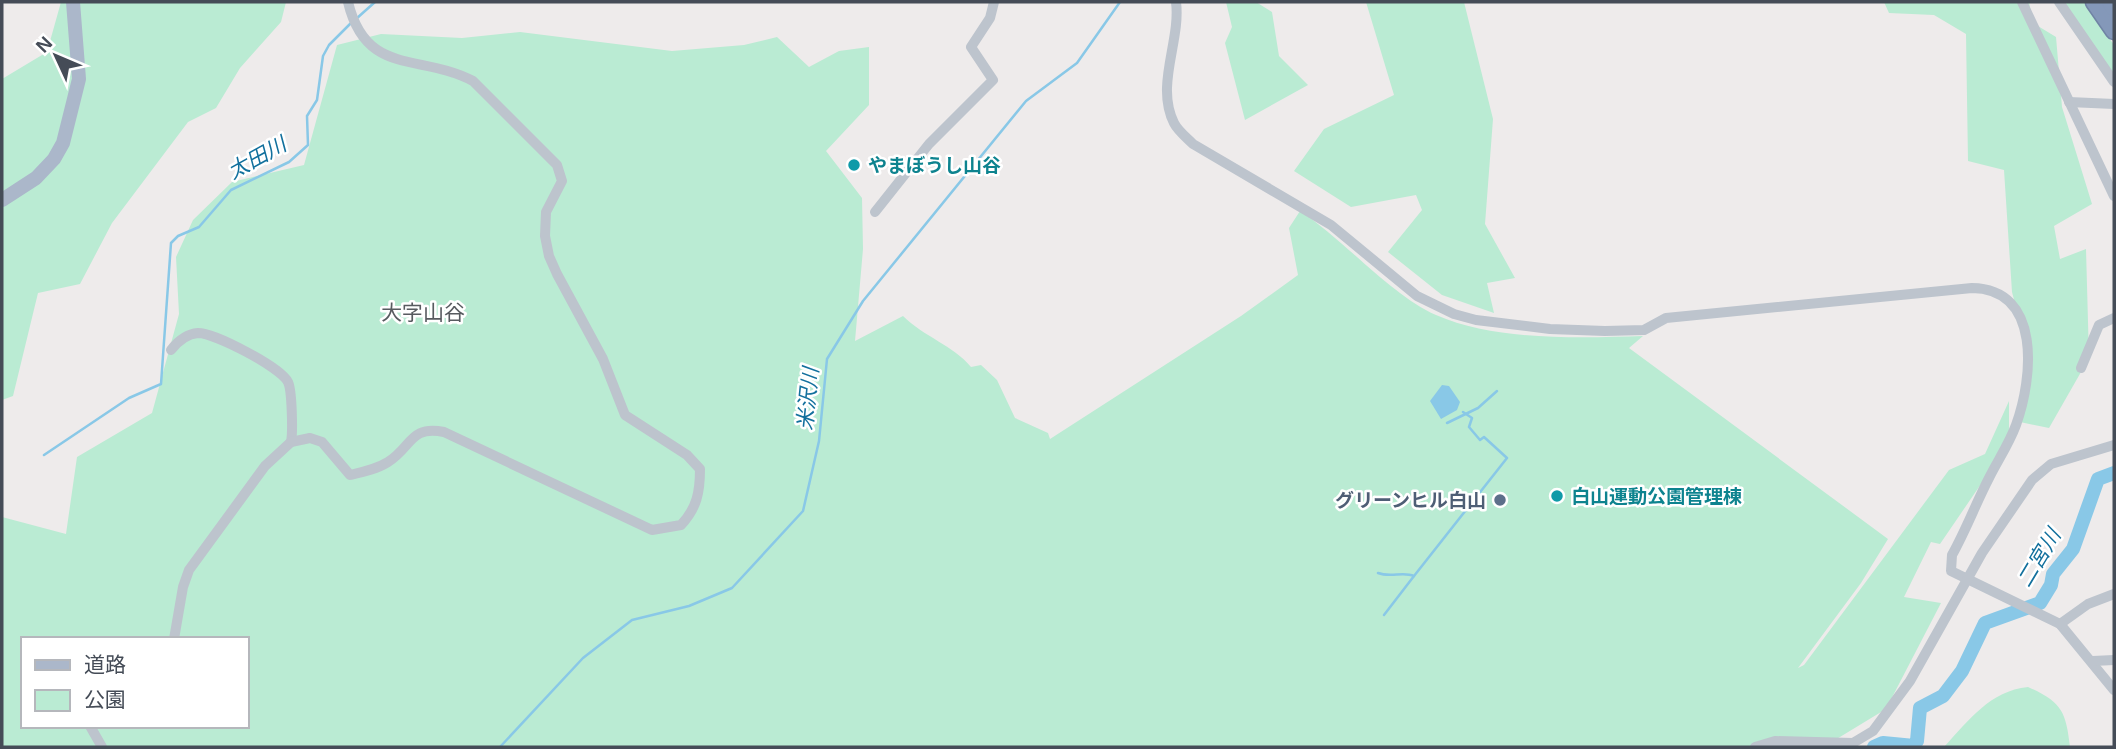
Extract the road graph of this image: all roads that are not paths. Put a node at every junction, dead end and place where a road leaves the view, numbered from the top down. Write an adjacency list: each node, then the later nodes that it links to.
1 (73, 2): 15 (main road)
2 (348, 2): 20 (street)
3 (994, 2): 16 (street)
4 (1176, 2): 22 (street)
5 (2022, 2): 12 (street)
6 (2059, 2): 11 (street)
7 (2094, 2): 10 (highway)
8 (2110, 2): 9 (highway)
9 (2114, 8)
10 (2114, 32)
11 (2114, 82)
12 (2069, 102): 13 (street); 14 (street)
13 (2114, 104)
14 (2114, 196)
15 (2, 200)
16 (875, 212)
17 (2114, 318): 19 (street)
18 (171, 350): 20 (street)
19 (2081, 368)
20 (291, 442): 25 (street)
21 (2114, 445): 22 (street)
22 (1968, 580): 24 (street); 31 (street)
23 (2114, 594): 24 (street)
24 (2060, 624): 27 (street)
25 (174, 637)
26 (2114, 660): 27 (street)
27 (2093, 661): 28 (street)
28 (2114, 690)
29 (91, 728): 30 (street)
30 (102, 747)
31 (1755, 747)

